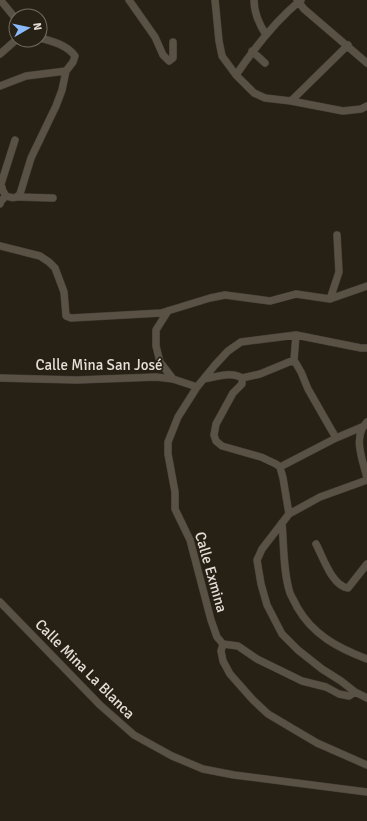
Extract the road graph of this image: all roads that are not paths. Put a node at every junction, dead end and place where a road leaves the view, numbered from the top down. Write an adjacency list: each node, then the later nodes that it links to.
1 (129, 0): 9 (street)
2 (215, 0): 17 (street)
3 (254, 0): 7 (street)
4 (299, 1): 7 (street); 10 (street)
5 (1, 2): 6 (street)
6 (8, 10)
7 (266, 35): 12 (street)
8 (48, 40): 16 (street)
9 (172, 42)
10 (348, 45): 14 (street); 19 (street)
11 (8, 47): 13 (street)
12 (252, 51): 15 (street); 17 (street)
13 (0, 54)
14 (366, 61)
15 (265, 63)
16 (66, 71): 18 (street); 23 (street)
17 (236, 75): 19 (street)
18 (0, 86)
19 (291, 101): 20 (street)
20 (367, 106)
21 (15, 140): 22 (street)
22 (6, 196): 23 (street); 25 (street)
23 (18, 197): 24 (street)
24 (53, 198)
25 (0, 204)
26 (337, 235): 29 (street)
27 (0, 246): 30 (street)
28 (367, 286): 29 (street)
29 (330, 299): 30 (street)
30 (168, 311): 36 (street)
31 (296, 335): 32 (street, Calle Exmina); 33 (street); 37 (street, Calle Exmina)
32 (367, 348)
33 (294, 360): 35 (street); 40 (street)
34 (0, 378): 36 (street, Calle Mina San José)
35 (242, 378): 37 (street); 41 (street)
36 (173, 379): 38 (street, Calle Mina San José)
37 (204, 379): 38 (street, Calle Exmina)
38 (197, 387): 48 (street, Calle Exmina)
39 (365, 425): 40 (street); 42 (street)
40 (336, 438): 41 (street)
41 (280, 467): 43 (street)
42 (367, 479): 43 (street)
43 (289, 514): 44 (street)
44 (282, 523): 49 (street); 50 (street)
45 (316, 544): 46 (street)
46 (367, 564)
47 (0, 602): 53 (street, Calle Mina La Blanca)
48 (223, 644): 50 (street); 52 (street, Calle Exmina)
49 (367, 659)
50 (355, 692): 51 (street)
51 (367, 698)
52 (367, 765)
53 (367, 792)

